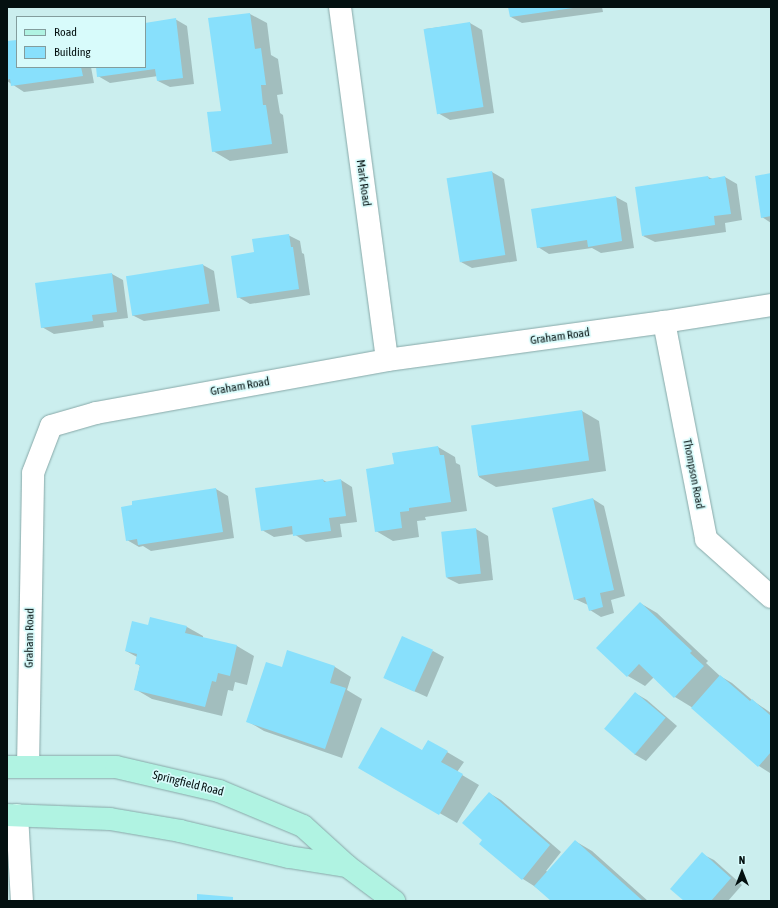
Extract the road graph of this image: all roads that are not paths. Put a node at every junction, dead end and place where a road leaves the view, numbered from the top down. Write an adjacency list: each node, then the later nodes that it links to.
1 (340, 7): 4 (street, Mark Road)
2 (771, 305): 3 (street, Graham Road)
3 (664, 322): 4 (street, Graham Road); 5 (street, Thompson Road)
4 (387, 360): 6 (street, Graham Road)
5 (771, 597)
6 (17, 767): 8 (main road, Springfield Road)
7 (12, 815): 8 (main road, Springfield Road); 9 (street)
8 (347, 866): 10 (main road, Springfield Road)
9 (22, 901)
10 (394, 901)

